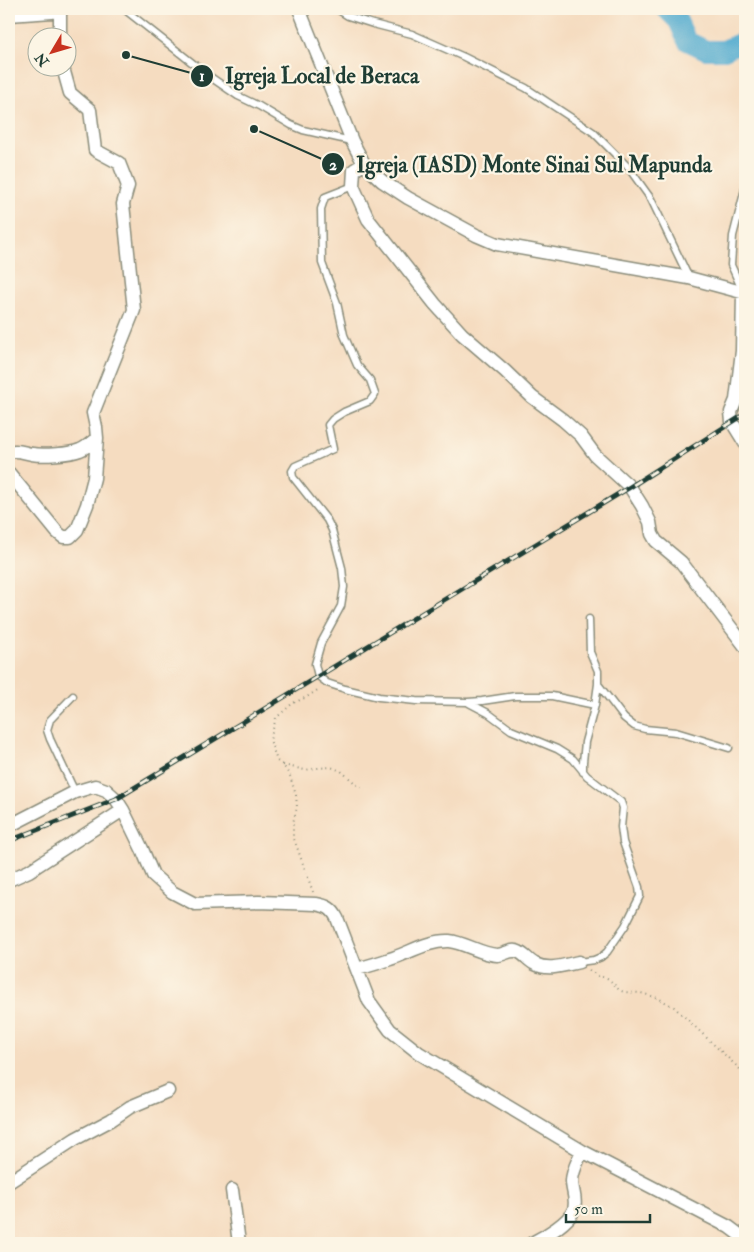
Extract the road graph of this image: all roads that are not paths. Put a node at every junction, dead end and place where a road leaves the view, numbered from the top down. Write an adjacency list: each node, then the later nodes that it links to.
1 (62, 9): 5 (street); 6 (street)
2 (124, 9): 8 (lane)
3 (299, 9): 8 (street)
4 (337, 9): 12 (lane)
5 (9, 15)
6 (61, 28)
7 (66, 78): 15 (street)
8 (352, 141): 9 (street)
9 (364, 164): 10 (street); 12 (street)
10 (353, 186): 20 (street); 23 (lane)
11 (745, 189): 13 (lane)
12 (689, 278): 13 (street)
13 (744, 292): 14 (street)
14 (740, 396): 16 (street)
15 (97, 438): 17 (street); 18 (street)
16 (745, 443)
17 (9, 452)
18 (9, 473)
19 (589, 619): 21 (lane)
20 (745, 646)
21 (598, 684): 24 (lane); 25 (lane)
22 (73, 696): 27 (lane)
23 (468, 702): 24 (lane); 26 (lane)
24 (595, 705): 26 (lane)
25 (729, 748)
26 (584, 773): 31 (lane)
27 (75, 792): 28 (street); 29 (street)
28 (123, 810): 30 (street); 32 (street)
29 (9, 826)
30 (9, 880)
31 (580, 962): 32 (street)
32 (357, 969): 34 (street)
33 (168, 1091): 35 (street)
34 (582, 1151): 37 (street); 39 (street)
35 (9, 1182)
36 (232, 1190): 38 (street)
37 (745, 1239)
38 (239, 1243)
39 (532, 1243)

